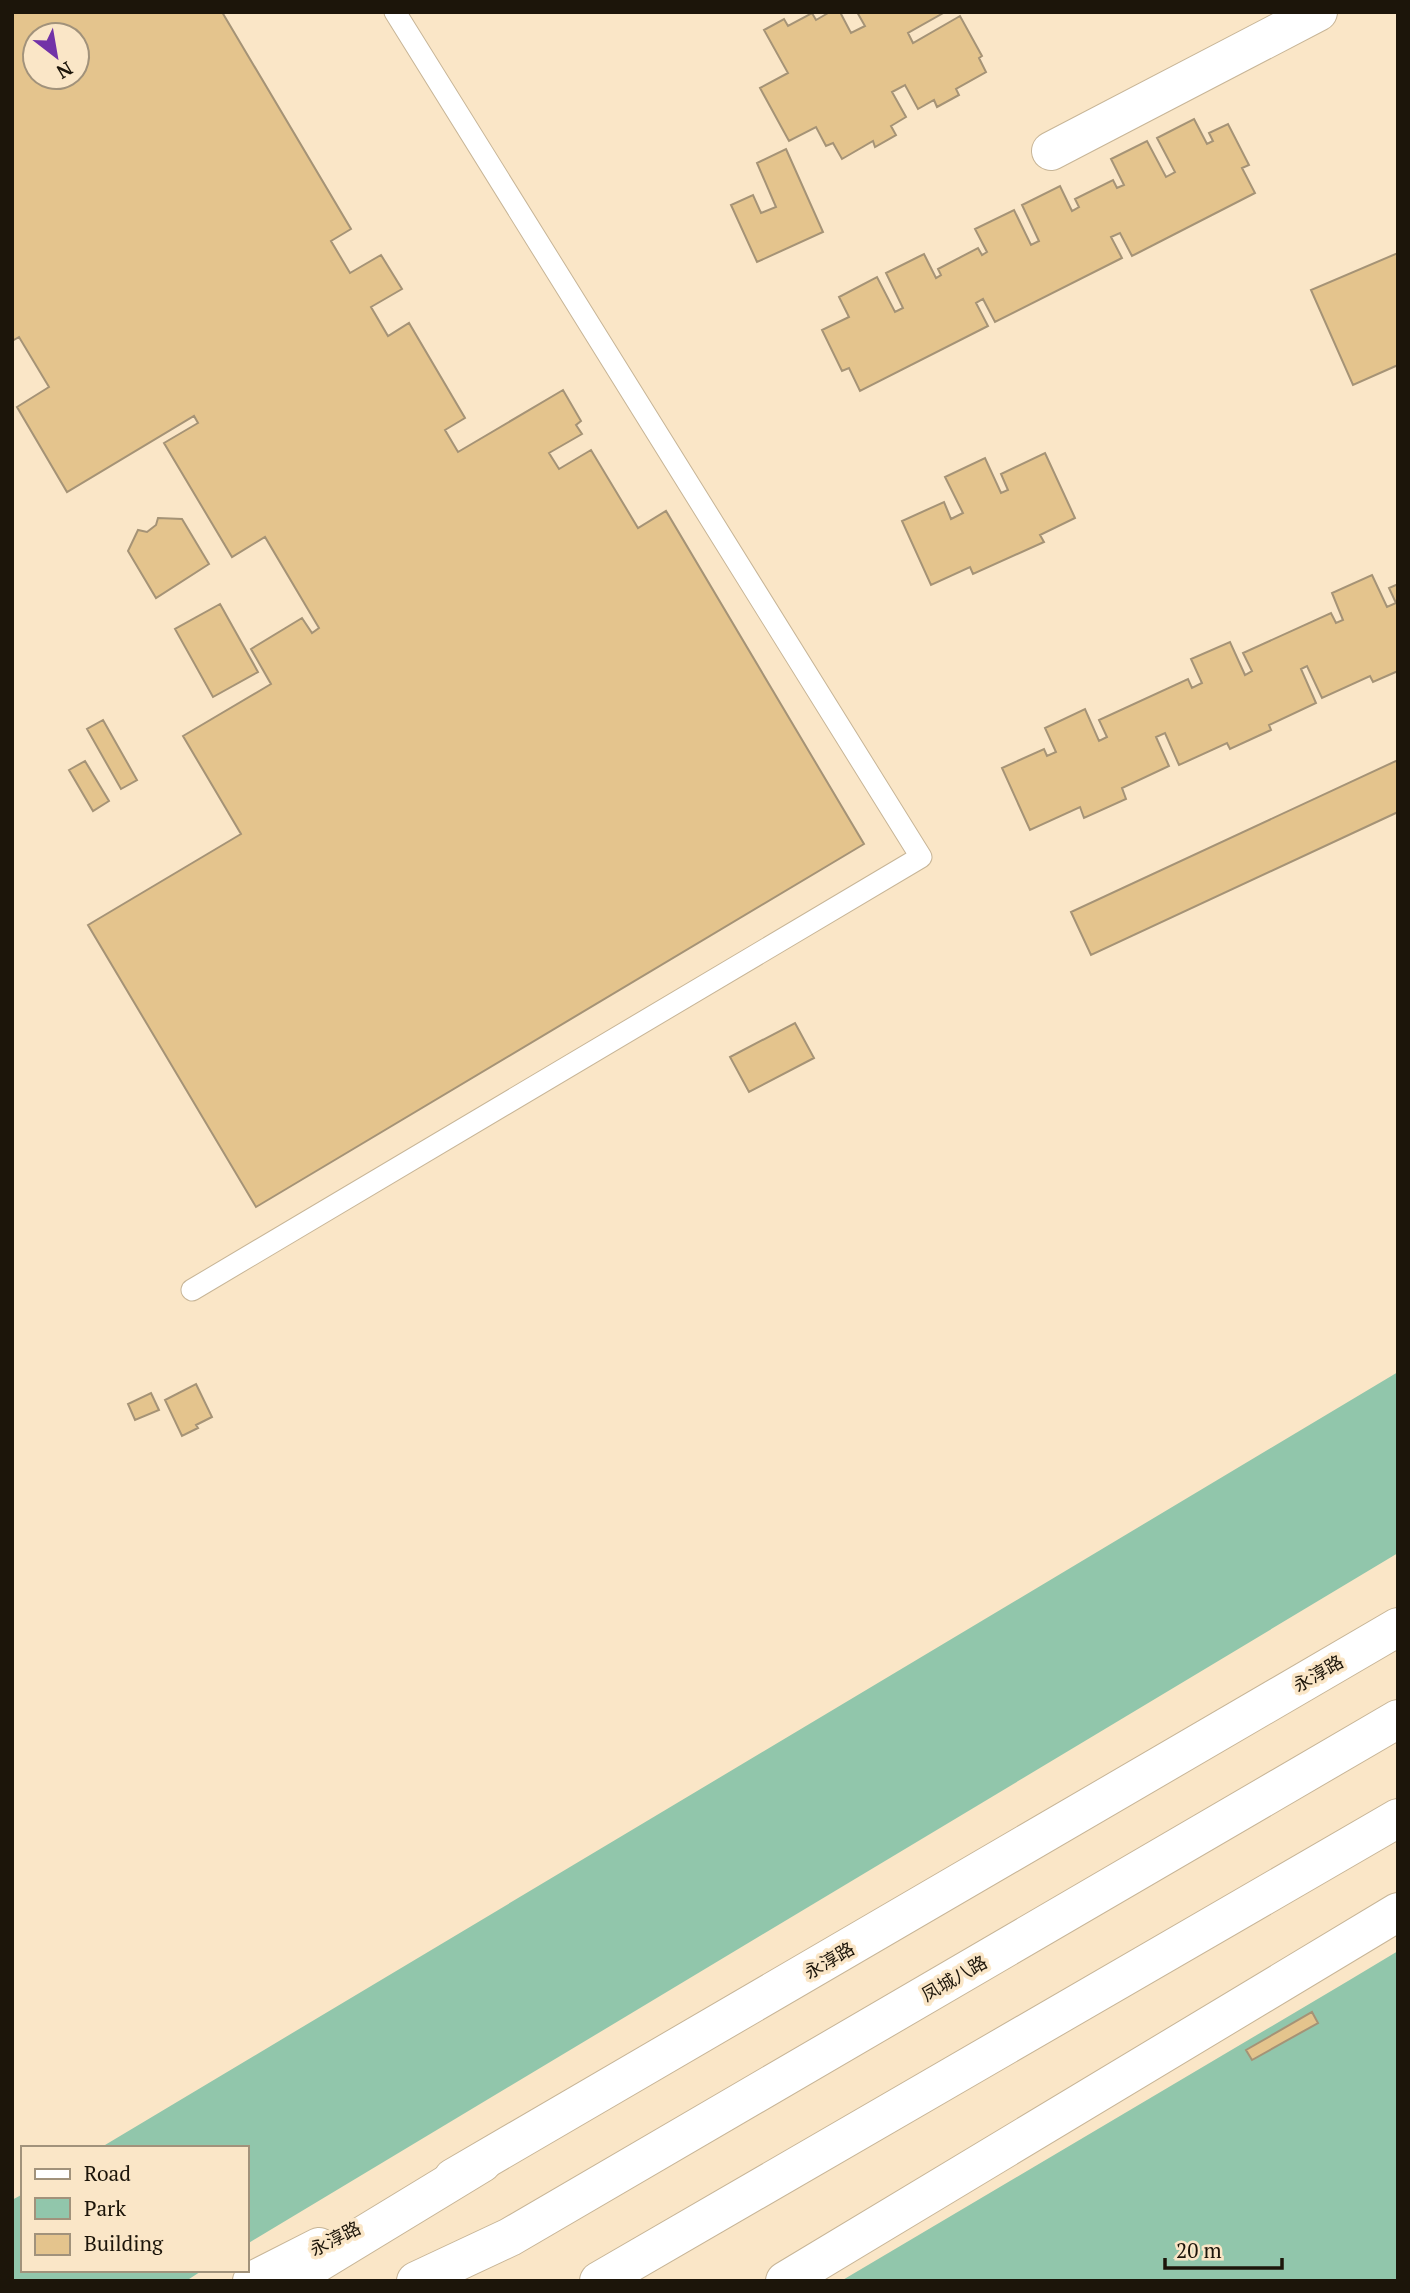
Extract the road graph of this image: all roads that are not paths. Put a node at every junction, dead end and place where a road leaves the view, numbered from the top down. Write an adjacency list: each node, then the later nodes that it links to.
1 (395, 12): 4 (lane)
2 (1318, 12): 3 (street)
3 (1051, 151)
4 (192, 1290)
5 (1398, 1627): 9 (street, 永淳路)
6 (1398, 1719): 12 (street, 凤城八路)
7 (1398, 1818): 13 (street)
8 (1398, 1912): 14 (street)
9 (482, 2163): 10 (street, 永淳路); 11 (street)
10 (253, 2281)
11 (288, 2281)
12 (416, 2281)
13 (599, 2281)
14 (785, 2281)

